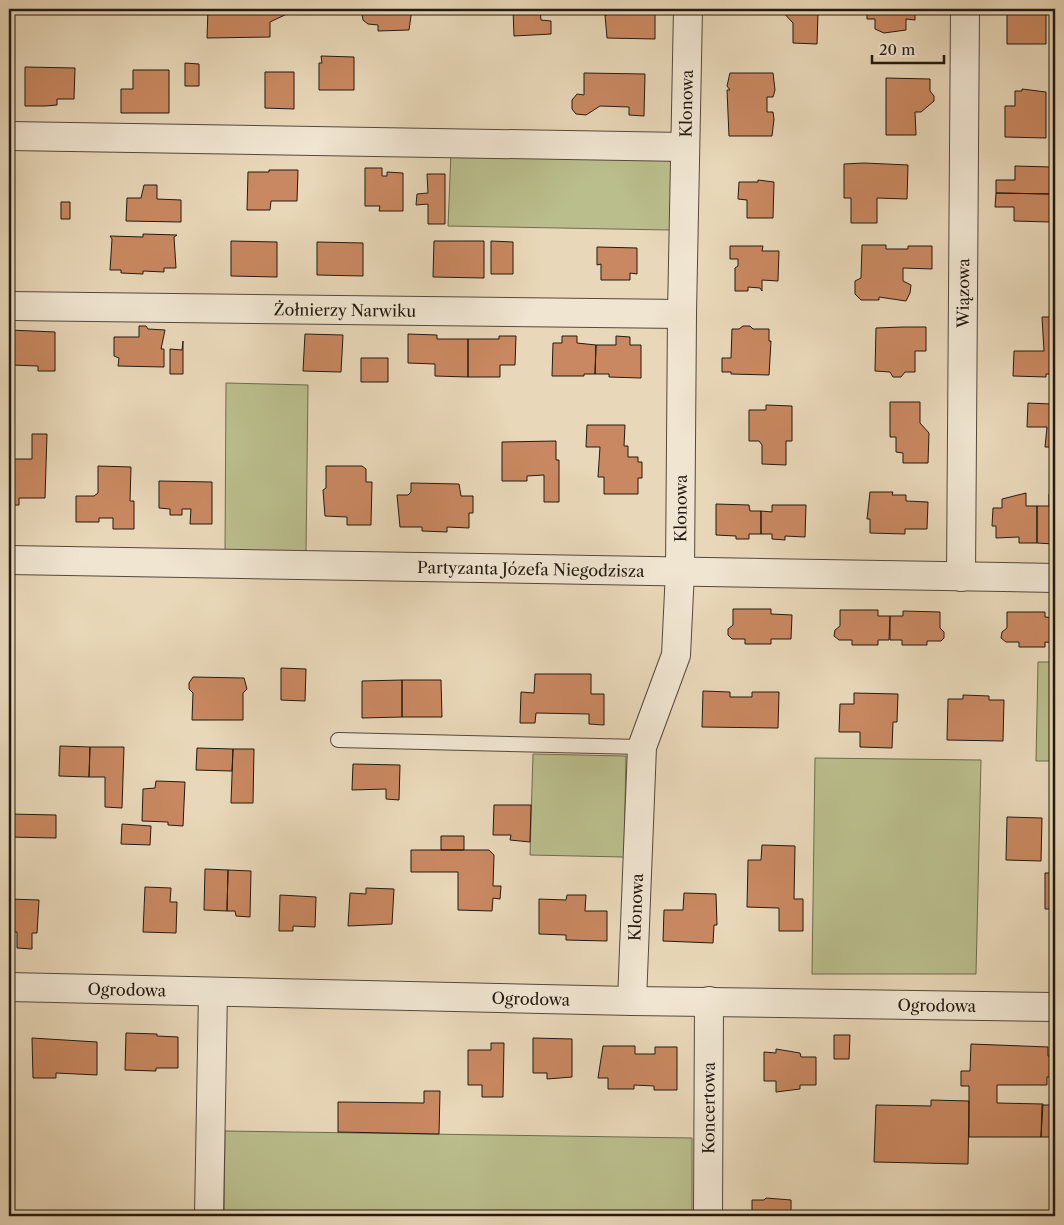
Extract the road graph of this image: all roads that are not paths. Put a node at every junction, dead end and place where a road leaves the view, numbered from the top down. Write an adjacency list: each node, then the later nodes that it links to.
1 (688, 9): 4 (street, Klonowa)
2 (965, 9): 9 (street, Wiązowa)
3 (9, 136): 4 (street)
4 (685, 147): 6 (street, Klonowa)
5 (9, 306): 6 (street, Żołnierzy Narwiku)
6 (682, 314): 8 (street, Klonowa)
7 (9, 560): 8 (street, Partyzanta Józefa Niegodzisza)
8 (680, 571): 9 (street, Partyzanta Józefa Niegodzisza); 12 (street, Klonowa)
9 (961, 576): 10 (street, Partyzanta Józefa Niegodzisza)
10 (1055, 578)
11 (338, 740): 12 (lane)
12 (642, 747): 15 (street, Klonowa)
13 (9, 987): 14 (street, Ogrodowa)
14 (213, 992): 15 (street, Ogrodowa); 18 (street)
15 (632, 1001): 16 (street, Ogrodowa)
16 (709, 1001): 17 (street, Ogrodowa); 19 (street, Koncertowa)
17 (1055, 1007)
18 (209, 1216)
19 (708, 1216)

